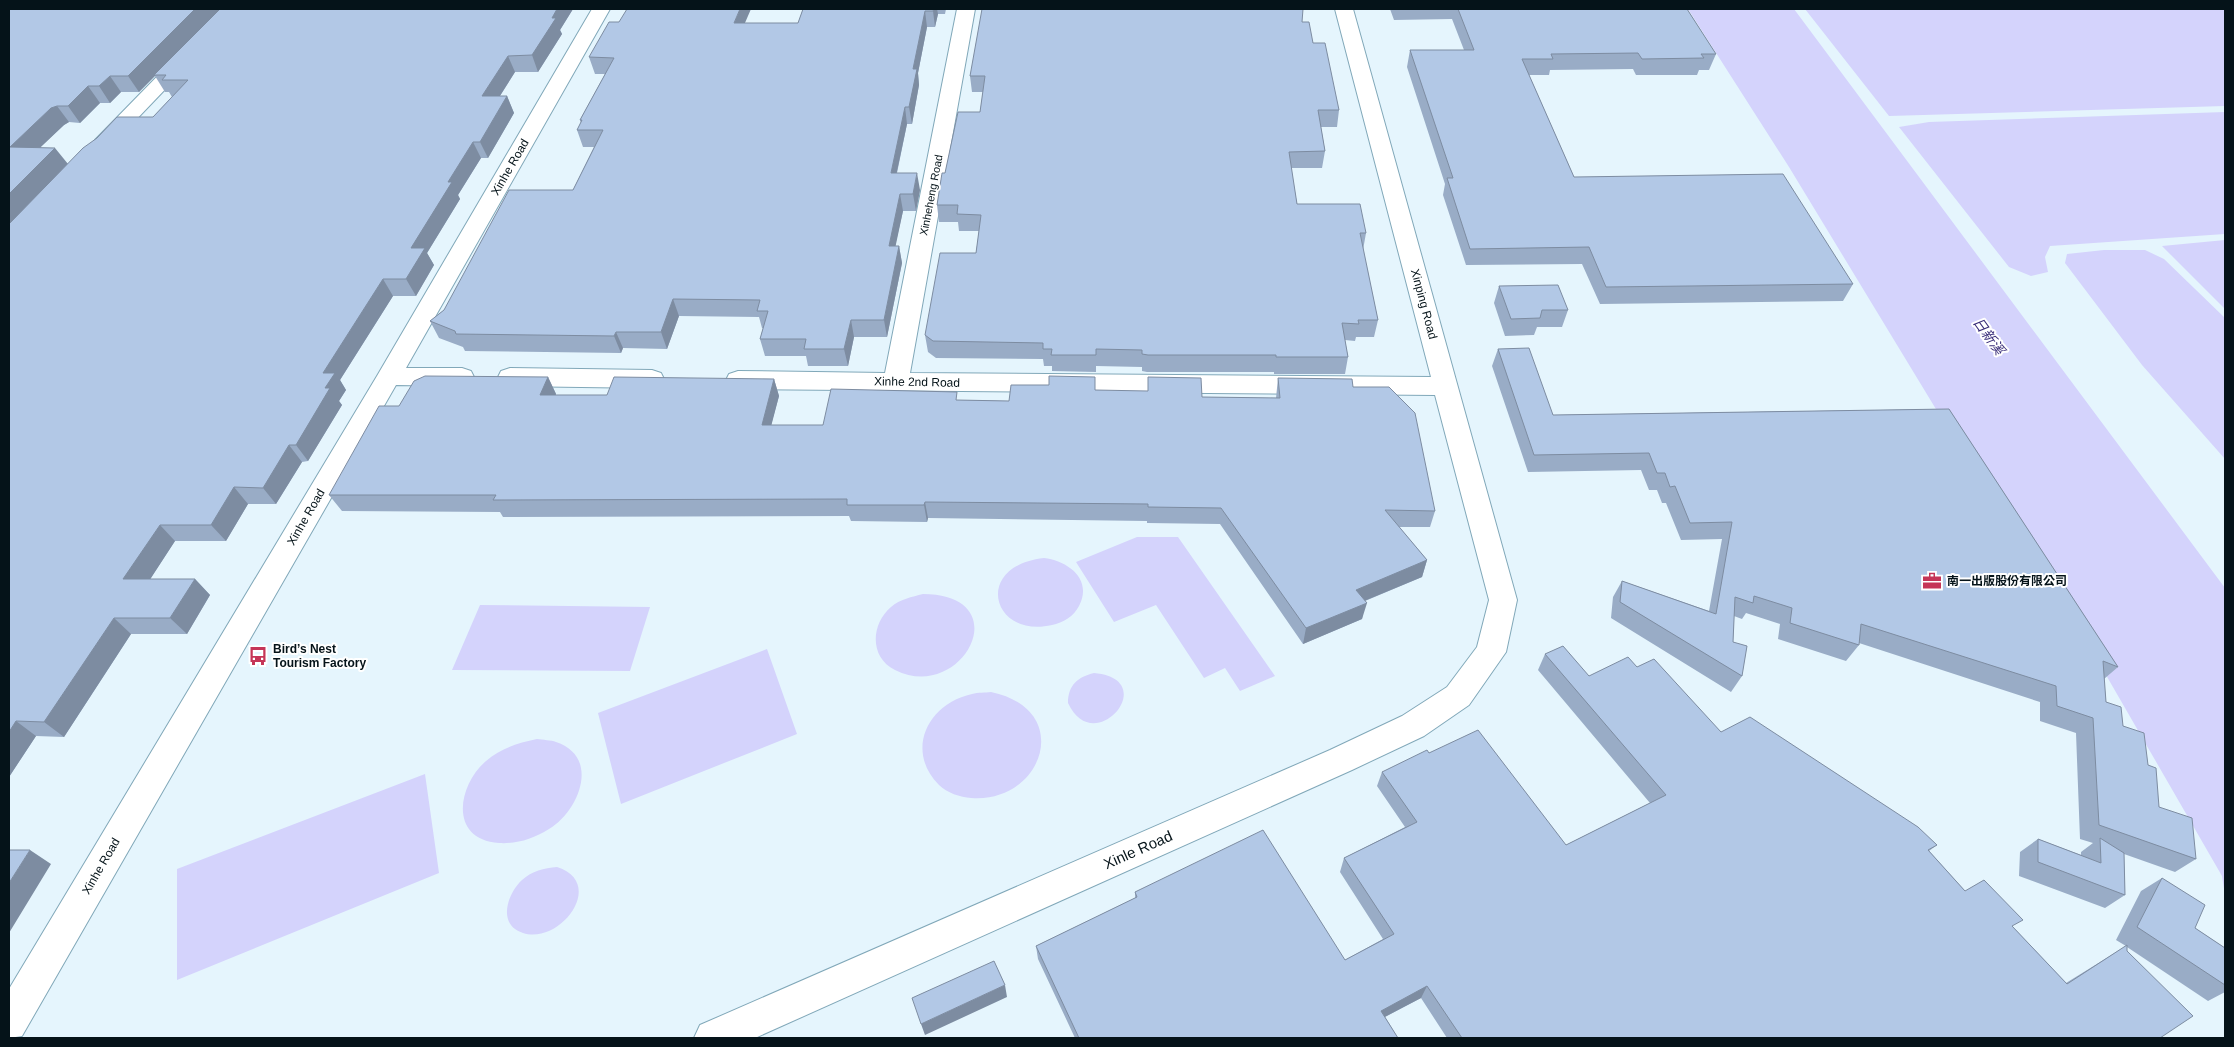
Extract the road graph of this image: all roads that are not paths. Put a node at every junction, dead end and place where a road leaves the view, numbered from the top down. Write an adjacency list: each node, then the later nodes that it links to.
1 (233, 9): 5 (street)
2 (601, 9): 6 (street, Xinhe Road)
3 (966, 9): 9 (street, Xinheheng Road)
4 (1344, 9): 10 (street, Xinping Road)
5 (90, 155)
6 (389, 376): 7 (street); 12 (street, Xinhe Road)
7 (677, 379)
8 (717, 380): 9 (street, Xinhe 2nd Road)
9 (896, 382): 10 (street, Xinhe 2nd Road)
10 (1446, 386): 11 (street, Xinping Road)
11 (1504, 600): 13 (street, Xinle Road)
12 (9, 1023)
13 (713, 1038)

